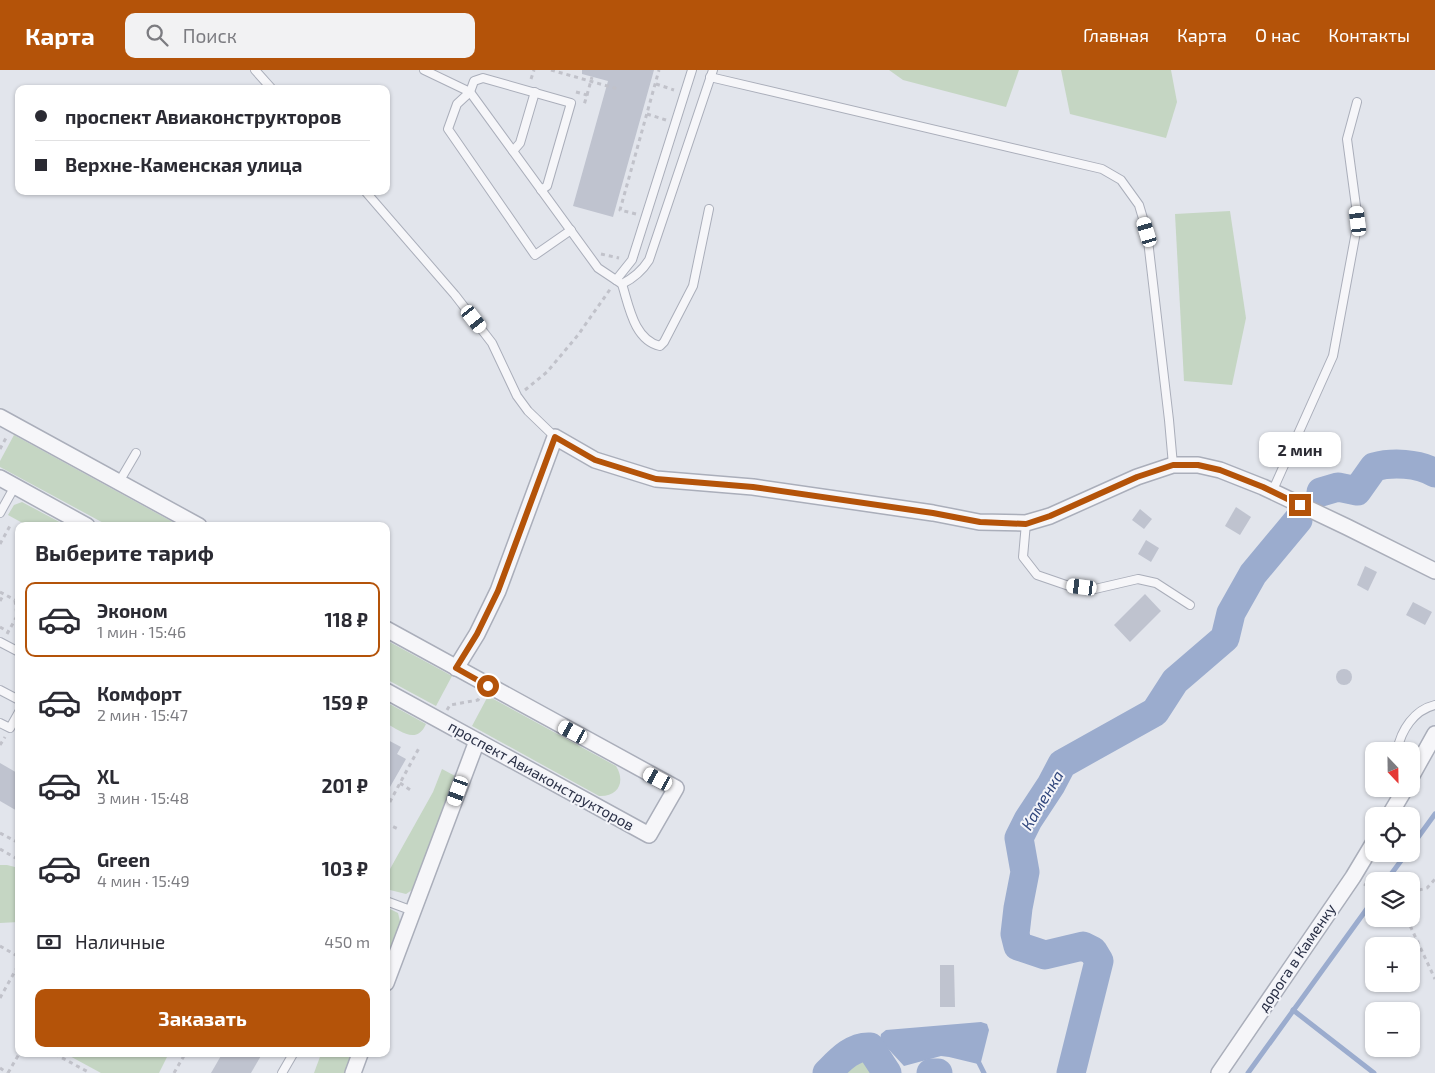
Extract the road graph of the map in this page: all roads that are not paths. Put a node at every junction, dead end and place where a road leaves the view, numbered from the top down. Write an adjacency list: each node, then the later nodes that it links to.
1 (256, 70): 5 (lane)
2 (424, 70): 6 (lane)
3 (692, 70): 14 (lane)
4 (711, 73): 14 (lane); 18 (lane)
5 (269, 85)
6 (470, 92): 7 (lane); 9 (lane); 13 (lane)
7 (534, 92): 9 (lane); 10 (lane)
8 (1357, 102): 22 (lane)
9 (513, 151): 10 (lane)
10 (541, 190): 13 (lane)
11 (368, 195): 16 (lane)
12 (709, 209): 14 (lane)
13 (571, 230): 14 (lane)
14 (619, 282)
15 (0, 417): 20 (street)
16 (555, 437): 26 (street); 32 (street)
17 (136, 453): 20 (lane)
18 (1173, 465): 22 (street); 26 (street)
19 (0, 478): 21 (street)
20 (120, 482): 25 (street)
21 (15, 486): 23 (lane); 24 (street)
22 (1272, 492): 27 (street)
23 (0, 513)
24 (80, 522)
25 (192, 522)
26 (1026, 524): 28 (lane)
27 (1435, 571)
28 (1190, 605)
29 (390, 631): 32 (street, проспект Авиаконструкторов)
30 (0, 642): 31 (lane)
31 (15, 650)
32 (456, 668): 40 (street, проспект Авиаконструкторов)
33 (0, 690): 35 (lane)
34 (390, 693): 40 (street, проспект Авиаконструкторов)
35 (15, 698)
36 (1435, 705): 41 (lane)
37 (15, 719): 38 (lane)
38 (0, 723)
39 (1435, 734): 42 (street)
40 (477, 741): 45 (street)
41 (1401, 742)
42 (1420, 761)
43 (1365, 857): 51 (street, дорога в Каменку)
44 (390, 902): 45 (lane)
45 (413, 911): 46 (street)
46 (390, 972)
47 (291, 1057): 49 (lane)
48 (359, 1057): 50 (street)
49 (282, 1073)
50 (353, 1073)
51 (1219, 1073)

